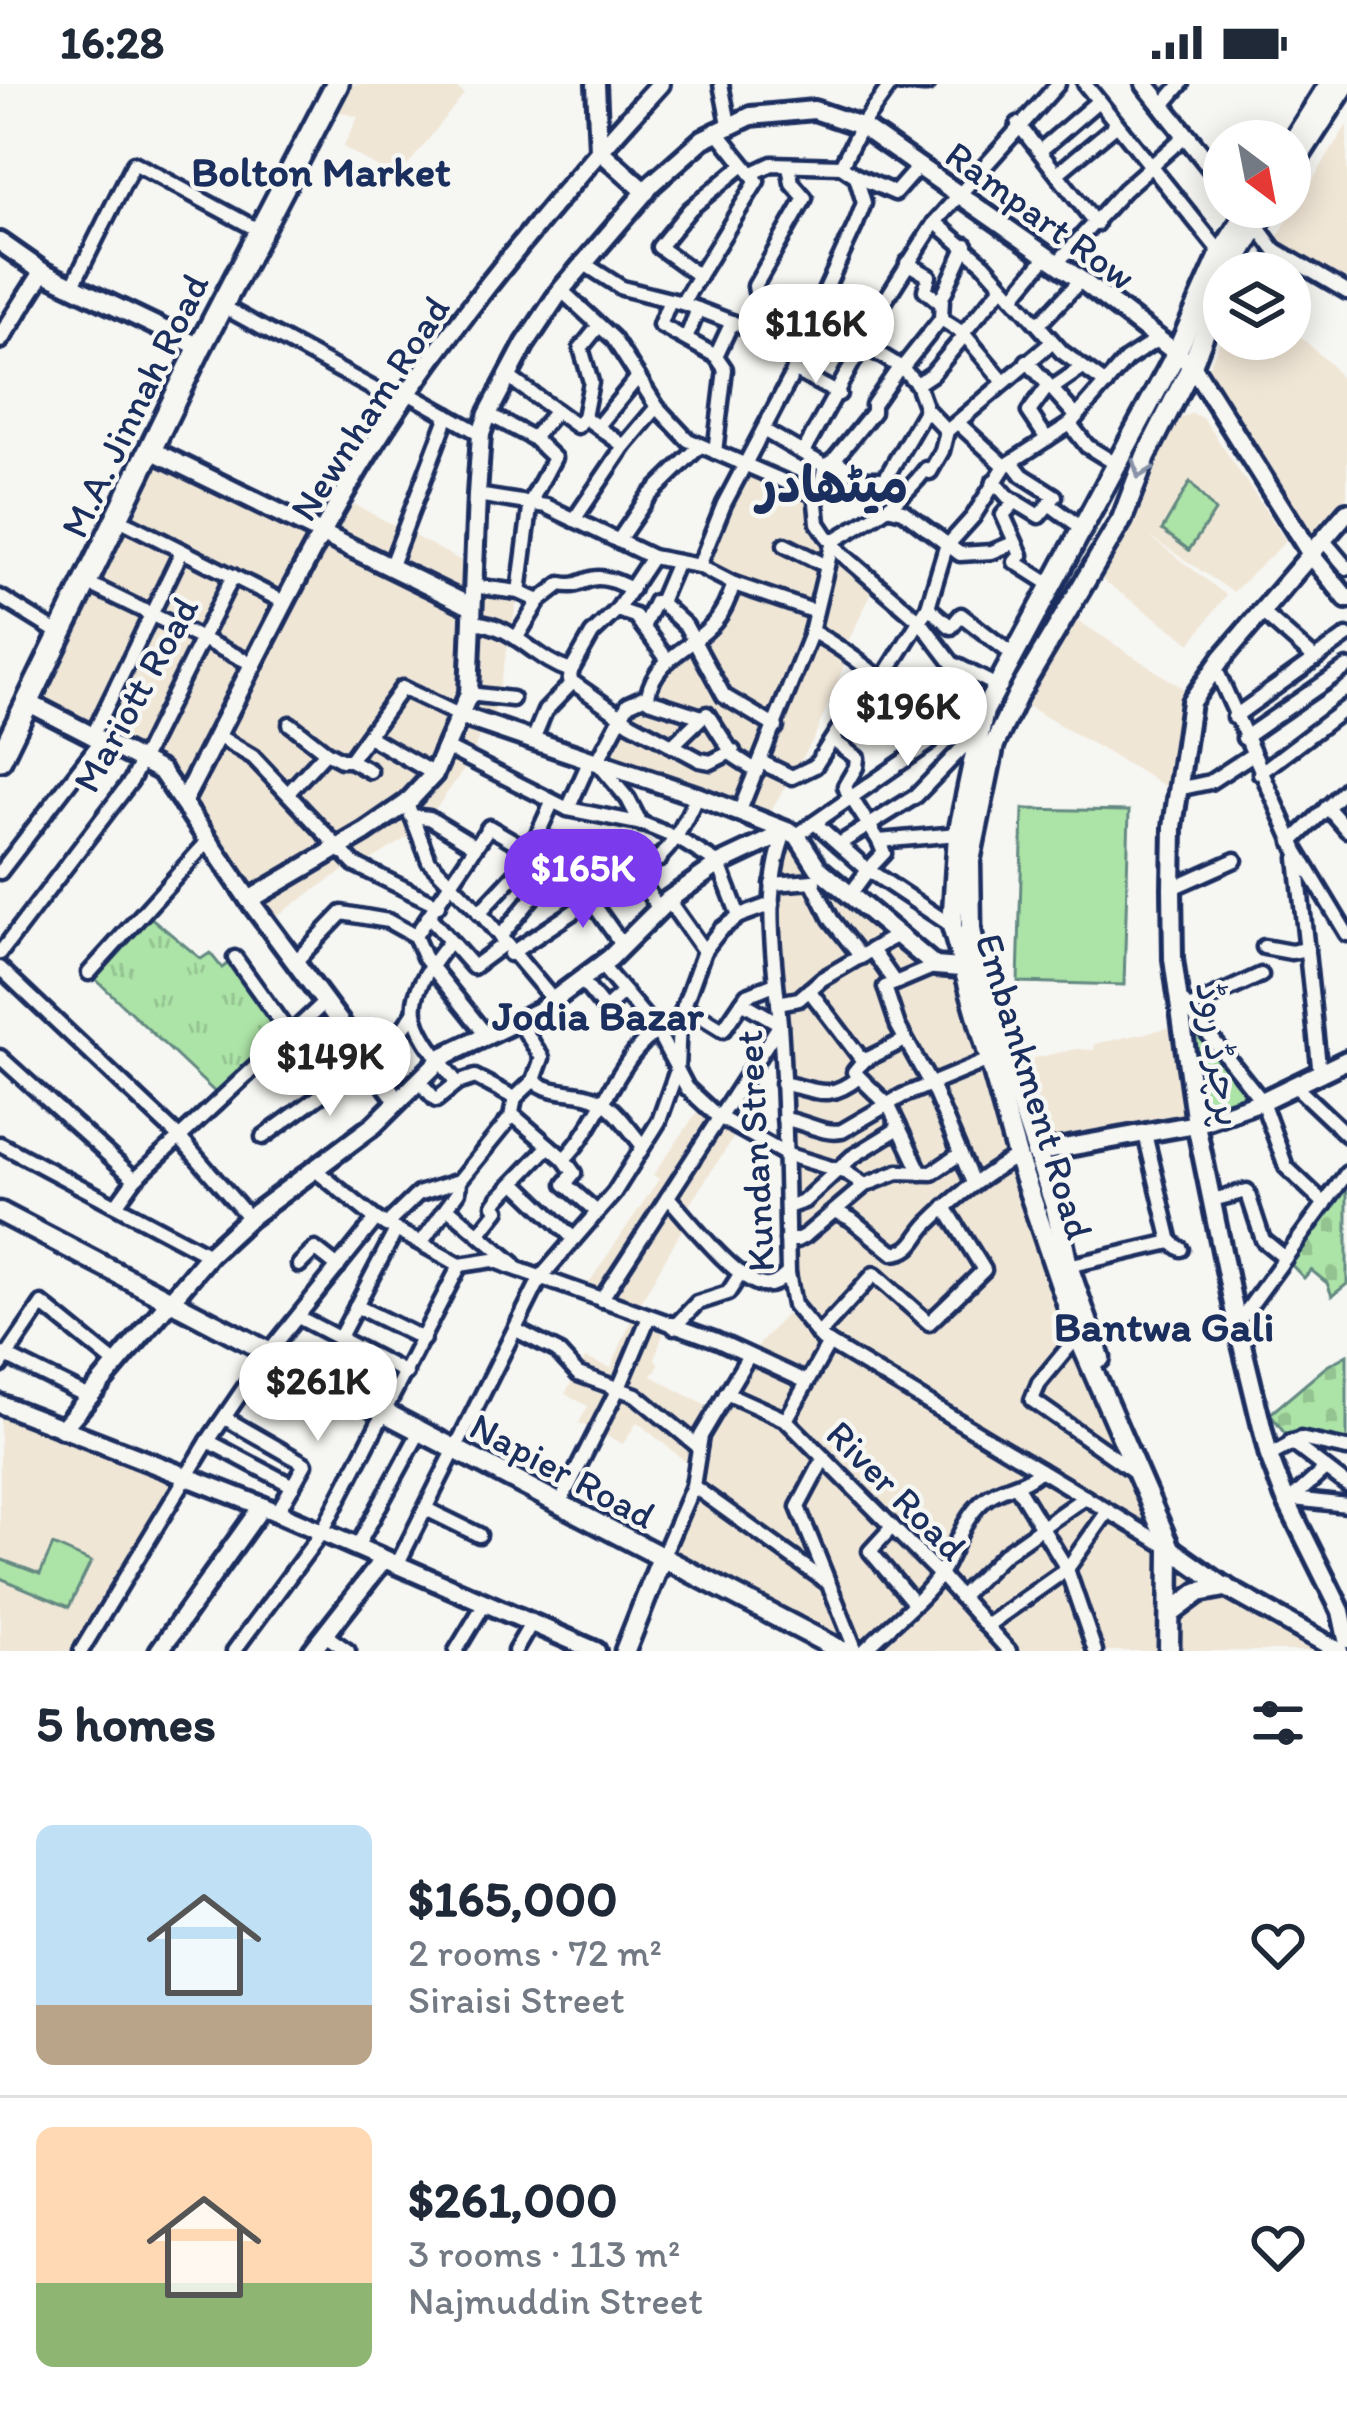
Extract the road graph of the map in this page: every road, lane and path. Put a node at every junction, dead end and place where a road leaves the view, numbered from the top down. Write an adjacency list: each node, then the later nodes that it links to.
1 (337, 84): 37 (highway, M.A. Jinnah Road)
2 (596, 84): 22 (street)
3 (661, 84): 22 (street, Newnham Road)
4 (722, 84): 19 (street)
5 (895, 84): 6 (street); 18 (street)
6 (927, 84)
7 (1058, 84): 16 (street)
8 (1084, 84): 13 (street)
9 (1145, 84): 14 (street)
10 (1181, 84): 14 (street)
11 (1329, 84): 15 (main road)
12 (1346, 84): 21 (main road)
13 (1098, 101): 17 (street); 23 (street)
14 (1162, 105): 20 (street)
15 (1306, 120)
16 (1018, 124): 23 (street); 33 (street)
17 (1117, 124): 27 (street); 30 (street)
18 (861, 126): 19 (street, Rampart Row); 26 (street); 28 (street, Rampart Row)
19 (723, 127): 29 (street); 32 (street)
20 (1186, 135): 24 (street); 27 (street)
21 (1311, 138)
22 (599, 150): 32 (street); 84 (street, Newnham Road)
23 (1041, 150): 30 (street)
24 (1203, 156)
25 (789, 165): 26 (street); 29 (street); 63 (street)
26 (841, 166): 31 (street)
27 (1151, 166): 35 (street); 40 (street)
28 (917, 168): 31 (street); 33 (street, Rampart Row)
29 (747, 170): 45 (street); 45 (street)
30 (1058, 173): 35 (street)
31 (856, 176): 56 (street)
32 (646, 192): 42 (street)
33 (956, 196): 34 (street); 41 (street, Rampart Row)
34 (935, 221): 39 (street); 43 (street)
35 (1096, 224): 41 (street)
36 (1260, 228): 50 (street)
37 (260, 230): 47 (street); 54 (highway, M.A. Jinnah Road)
38 (0, 242): 44 (street)
39 (966, 245): 49 (street); 52 (street)
40 (1220, 252)
41 (1052, 259): 46 (street, Rampart Row); 49 (street)
42 (584, 263): 48 (street); 51 (street)
43 (907, 263): 52 (street); 67 (street)
44 (43, 272): 47 (street); 64 (street)
45 (699, 276): 51 (street)
46 (1081, 280): 59 (street); 66 (street, Rampart Row)
47 (73, 285): 69 (street)
48 (562, 290): 61 (street); 77 (street)
49 (1008, 291): 59 (street); 62 (street)
50 (1347, 292)
51 (676, 302): 55 (street); 65 (street)
52 (941, 303): 57 (street)
53 (1203, 305): 72 (main road)
54 (222, 306): 69 (highway, M.A. Jinnah Road); 84 (street)
55 (698, 309): 58 (street); 65 (street)
56 (814, 315): 67 (street); 70 (street)
57 (941, 319): 62 (street); 74 (street)
58 (732, 322): 63 (street); 71 (street)
59 (1040, 323): 68 (street)
60 (1203, 323): 72 (main road)
61 (598, 327): 78 (street); 90 (street)
62 (963, 334): 79 (street); 80 (street)
63 (768, 337): 70 (street)
64 (0, 339)
65 (686, 339): 71 (street)
66 (1155, 340): 72 (street, Rampart Row); 81 (street)
67 (862, 341): 74 (street); 83 (street)
68 (1052, 342): 73 (street); 75 (street)
69 (200, 347): 100 (highway, M.A. Jinnah Road)
70 (802, 349): 76 (street)
71 (716, 356): 102 (street)
72 (1184, 359): 104 (main road, Embankment Road); 126 (street); 321 (main road, Embankment Road, one-way to 321)
73 (1027, 361): 79 (street); 82 (street)
74 (900, 368): 80 (street); 103 (street)
75 (1080, 369): 81 (street); 82 (street)
76 (794, 370): 83 (street); 94 (street)
77 (507, 376): 87 (street); 88 (street)
78 (638, 376): 85 (street); 92 (street)
79 (1003, 381): 93 (street)
80 (917, 384): 86 (street)
81 (1106, 384): 91 (street)
82 (1049, 388): 91 (street); 97 (street)
83 (839, 394): 101 (street)
84 (405, 399): 89 (street); 120 (street, Newnham Road)
85 (657, 406): 98 (street); 99 (street)
86 (926, 409): 93 (street); 107 (street)
87 (556, 411): 90 (street); 96 (street)
88 (488, 414): 95 (street); 96 (street)
89 (448, 415): 95 (street); 132 (street)
90 (584, 417): 92 (street)
91 (1073, 420): 97 (street); 104 (street)
92 (598, 426): 98 (street)
93 (953, 427): 106 (street); 111 (street)
94 (765, 431): 101 (street); 105 (street)
95 (482, 434): 109 (street)
96 (533, 438): 112 (street)
97 (1047, 439): 106 (street)
98 (624, 446): 118 (street)
99 (699, 447): 102 (street); 122 (street)
100 (151, 450): 117 (highway, M.A. Jinnah Road); 120 (street)
101 (804, 451): 103 (street)
102 (715, 452): 105 (street)
103 (830, 463): 107 (street); 110 (street)
104 (1116, 464): 119 (main road, Embankment Road)
105 (747, 465): 110 (street); 130 (street)
106 (1008, 465): 108 (street); 114 (street)
107 (890, 473): 111 (street)
108 (994, 482): 113 (street); 125 (street)
109 (477, 495): 112 (street); 138 (street)
110 (818, 496): 121 (street)
111 (906, 496): 115 (street)
112 (531, 501): 118 (street); 140 (street)
113 (1016, 501): 114 (street); 123 (street)
114 (1049, 503): 119 (street)
115 (891, 508): 121 (street); 125 (street)
116 (1347, 512): 126 (street, پرچرڈ روڈ)
117 (117, 518): 127 (street); 135 (highway, M.A. Jinnah Road)
118 (574, 520): 122 (street)
119 (1083, 529): 137 (main road, Embankment Road)
120 (325, 532): 132 (street); 145 (street, Newnham Road)
121 (830, 538): 131 (street); 152 (street)
122 (619, 541): 128 (street)
123 (1013, 543): 125 (street); 137 (street)
124 (785, 545): 131 (street)
125 (946, 547): 146 (street)
126 (1318, 549): 133 (street); 142 (street); 149 (street, پرچرڈ روڈ)
127 (182, 551): 134 (street); 150 (street)
128 (652, 557): 129 (street); 139 (street)
129 (676, 562): 130 (street); 144 (street)
130 (699, 566): 136 (street)
131 (827, 566): 148 (street)
132 (390, 568): 151 (street)
133 (1347, 568)
134 (233, 576): 145 (street); 158 (street, Mariott Road)
135 (87, 583): 150 (street); 155 (highway, M.A. Jinnah Road)
136 (734, 584): 148 (street); 159 (street)
137 (1052, 585): 160 (main road, Embankment Road)
138 (472, 586): 140 (street); 151 (street)
139 (632, 589): 143 (street); 147 (street)
140 (519, 592): 143 (street)
141 (0, 597): 155 (street)
142 (1347, 599)
143 (539, 601): 157 (street)
144 (660, 602): 153 (street); 159 (street)
145 (286, 604): 163 (street, Newnham Road)
146 (928, 607): 152 (street); 160 (street)
147 (617, 610): 153 (street); 166 (street)
148 (813, 611): 154 (street)
149 (1263, 613): 162 (street); 164 (street, پرچرڈ روڈ)
150 (152, 615): 158 (street); 185 (street)
151 (472, 615): 157 (street); 169 (street)
152 (920, 621): 167 (street); 168 (street)
153 (643, 627): 161 (street)
154 (811, 632): 167 (street); 180 (street)
155 (60, 634): 173 (highway, M.A. Jinnah Road)
156 (1347, 636): 162 (street)
157 (517, 637): 166 (street)
158 (202, 639): 163 (street); 196 (street, Mariott Road)
159 (692, 642): 161 (street); 171 (street)
160 (1012, 655): 168 (main road, Embankment Road)
161 (667, 659): 170 (street)
162 (1315, 659): 178 (street)
163 (255, 665): 182 (street, Newnham Road)
164 (1215, 667): 178 (street); 203 (street, پرچرڈ روڈ)
165 (1347, 667): 184 (street)
166 (571, 676): 175 (street); 187 (street)
167 (883, 679): 181 (street); 186 (street)
168 (997, 686): 188 (main road, Embankment Road)
169 (469, 694): 172 (street); 176 (street)
170 (648, 695): 175 (street); 177 (street)
171 (724, 696): 177 (street); 180 (street)
172 (512, 699)
173 (27, 702): 185 (street); 194 (highway, M.A. Jinnah Road)
174 (1347, 706): 200 (street)
175 (621, 715): 190 (street); 197 (street)
176 (461, 716): 183 (street); 187 (street); 191 (street)
177 (704, 716): 190 (street); 192 (street)
178 (1234, 717): 184 (street)
179 (290, 724): 189 (street)
180 (776, 727): 198 (street)
181 (943, 728): 188 (street); 206 (street)
182 (218, 736): 204 (street); 207 (street, Newnham Road)
183 (368, 736): 195 (street); 201 (street)
184 (1244, 738): 193 (street)
185 (96, 740): 196 (street); 233 (street)
186 (832, 740): 198 (street); 206 (street)
187 (532, 742): 197 (street)
188 (972, 742): 215 (street); 218 (main road, Embankment Road)
189 (324, 744): 195 (street); 204 (street)
190 (672, 746): 192 (street)
191 (446, 748): 201 (street); 208 (street)
192 (733, 751): 198 (street)
193 (1252, 754): 200 (street); 203 (street)
194 (0, 759)
195 (350, 760): 199 (street)
196 (142, 761): 207 (street); 258 (street, Mariott Road)
197 (594, 761): 205 (street); 211 (street); 214 (street)
198 (759, 767): 212 (street)
199 (370, 771)
200 (1260, 773): 227 (street)
201 (434, 774): 210 (street)
202 (1347, 788): 209 (street)
203 (1178, 789): 238 (street, پرچرڈ روڈ)
204 (289, 792): 225 (street)
205 (697, 796): 212 (street); 219 (street)
206 (851, 800): 213 (street); 215 (street)
207 (184, 801): 221 (street)
208 (552, 803): 211 (street); 223 (street)
209 (1327, 807): 216 (street); 227 (street)
210 (409, 809): 225 (street); 226 (street); 237 (street)
211 (568, 809): 214 (street)
212 (739, 813): 217 (street)
213 (815, 823): 217 (street); 224 (street)
214 (641, 824): 219 (street)
215 (869, 824): 220 (street); 224 (street)
216 (1347, 830)
217 (791, 834): 231 (street); 234 (street); 236 (street, Kundan Street)
218 (958, 834): 220 (street); 248 (main road, Embankment Road)
219 (677, 838): 229 (street); 231 (street)
220 (879, 841): 232 (street)
221 (208, 842): 241 (street); 267 (street)
222 (570, 842): 223 (street); 228 (street); 235 (street)
223 (533, 844): 226 (street); 245 (street)
224 (839, 844): 232 (street)
225 (339, 846): 241 (street); 242 (street)
226 (475, 846): 237 (street)
227 (1294, 846): 249 (street); 256 (street)
228 (623, 856): 229 (street); 239 (street)
229 (660, 859): 243 (street)
230 (1235, 860): 238 (street)
231 (719, 865): 243 (street); 246 (street)
232 (868, 870): 240 (street); 248 (street)
233 (0, 872)
234 (818, 877): 236 (street); 240 (street); 259 (street)
235 (554, 884): 239 (street); 253 (street)
236 (772, 884): 244 (street, Kundan Street)
237 (451, 886): 242 (street); 245 (street)
238 (1172, 888): 276 (street, پرچرڈ روڈ)
239 (587, 894): 253 (street); 254 (street)
240 (849, 896): 250 (street)
241 (249, 900): 261 (street)
242 (438, 904): 247 (street)
243 (663, 904): 254 (street); 257 (street)
244 (772, 904): 246 (street); 271 (street, Kundan Street)
245 (479, 913): 253 (street)
246 (739, 916): 257 (street)
247 (430, 918): 251 (street); 252 (street)
248 (952, 926): 266 (main road, Embankment Road)
249 (1345, 927)
250 (897, 935): 259 (street); 264 (street)
251 (415, 936): 261 (street); 262 (street)
252 (450, 941): 253 (street); 262 (street)
253 (505, 945): 274 (street)
254 (622, 946): 263 (street)
255 (1264, 946): 256 (street)
256 (1307, 949): 294 (street)
257 (704, 951): 279 (street)
258 (0, 953)
259 (866, 954): 270 (street); 272 (street)
260 (235, 958): 284 (street)
261 (295, 962): 275 (street)
262 (430, 965): 280 (street); 286 (street)
263 (602, 965): 269 (street); 273 (street)
264 (935, 966): 266 (street); 270 (street)
265 (0, 968): 314 (street)
266 (961, 968): 289 (main road, Embankment Road)
267 (89, 973)
268 (1261, 975): 276 (street)
269 (582, 981): 273 (street); 274 (street)
270 (896, 983): 285 (street)
271 (775, 984): 277 (street, Kundan Street); 278 (street)
272 (809, 990): 277 (street); 292 (street)
273 (624, 992): 283 (street)
274 (554, 1001): 281 (street)
275 (325, 1002): 284 (street); 291 (street)
276 (1183, 1002): 305 (street); 310 (street, پرچرڈ روڈ)
277 (778, 1004): 282 (street, Kundan Street)
278 (734, 1006): 279 (street); 282 (street)
279 (681, 1013): 283 (street); 293 (street)
280 (413, 1014): 288 (street); 291 (street)
281 (520, 1023): 286 (street); 297 (street)
282 (780, 1024): 299 (street, Kundan Street); 308 (street)
283 (657, 1030): 293 (street); 304 (street)
284 (290, 1035): 314 (street)
285 (903, 1036): 292 (street); 301 (street)
286 (488, 1037): 288 (street)
287 (0, 1057): 327 (street)
288 (440, 1060): 296 (street); 298 (street)
289 (988, 1060): 301 (street); 321 (main road, Embankment Road)
290 (1347, 1060): 294 (street)
291 (369, 1061): 303 (street); 315 (street)
292 (863, 1061): 295 (street)
293 (677, 1070): 308 (street); 318 (street)
294 (1320, 1075): 300 (street)
295 (859, 1077): 299 (street); 306 (street)
296 (418, 1080): 298 (street); 303 (street)
297 (534, 1081): 302 (street); 304 (street)
298 (457, 1083): 302 (street)
299 (782, 1083): 309 (street, Kundan Street)
300 (1294, 1085): 305 (street); 313 (street)
301 (931, 1086): 306 (street); 320 (street)
302 (515, 1098): 307 (street)
303 (397, 1099): 323 (street)
304 (604, 1102): 318 (street); 322 (street)
305 (1262, 1102): 310 (street); 335 (street)
306 (890, 1106): 309 (street); 311 (street)
307 (512, 1114): 317 (street); 328 (street)
308 (716, 1116): 319 (street); 332 (street)
309 (784, 1119): 319 (street, Kundan Street)
310 (1196, 1124): 312 (street); 333 (street, پرچرڈ روڈ)
311 (899, 1128): 324 (street); 325 (street)
312 (1145, 1134): 321 (street); 352 (street)
313 (1347, 1135)
314 (179, 1137): 327 (street); 342 (street)
315 (263, 1137)
316 (0, 1144): 334 (street)
317 (549, 1146): 322 (street); 330 (street)
318 (643, 1146): 341 (street)
319 (785, 1154): 324 (street); 336 (street, Kundan Street)
320 (961, 1154): 325 (street); 329 (street)
321 (1026, 1154): 329 (street); 352 (main road, Embankment Road); 366 (main road, Embankment Road)
322 (564, 1159): 341 (street)
323 (314, 1168): 342 (street); 343 (street)
324 (837, 1170): 331 (street); 336 (street)
325 (921, 1172): 331 (street)
326 (1347, 1173): 335 (street)
327 (135, 1179): 334 (street)
328 (460, 1180): 338 (street); 343 (street)
329 (973, 1183): 337 (street)
330 (517, 1184): 344 (street); 345 (street)
331 (865, 1185): 339 (street)
332 (668, 1197): 355 (street); 358 (street)
333 (1212, 1200): 349 (street); 363 (street, پرچرڈ روڈ)
334 (117, 1204): 348 (street)
335 (1324, 1204): 349 (street)
336 (787, 1207): 346 (street, Kundan Street)
337 (945, 1207): 339 (street); 369 (street)
338 (448, 1208): 344 (street); 347 (street)
339 (835, 1211): 346 (street)
340 (0, 1212): 359 (main road, Napier Road)
341 (597, 1212): 345 (street)
342 (249, 1218): 348 (street)
343 (386, 1225): 347 (street); 353 (street); 360 (street)
344 (480, 1233): 354 (street)
345 (574, 1239): 357 (street)
346 (788, 1240): 356 (street, Kundan Street)
347 (421, 1243): 350 (street)
348 (209, 1255): 359 (street)
349 (1285, 1258): 363 (street)
350 (460, 1264): 354 (street); 368 (street)
351 (299, 1265): 353 (street)
352 (1068, 1266): 412 (main road, Embankment Road)
353 (338, 1267): 361 (street)
354 (519, 1269): 357 (street)
355 (741, 1273): 356 (street); 364 (street)
356 (788, 1273): 369 (street, Kundan Street)
357 (541, 1276): 358 (street); 365 (street)
358 (601, 1300): 362 (street)
359 (172, 1301): 370 (main road, Napier Road); 373 (street)
360 (356, 1306): 367 (street); 368 (street)
361 (298, 1317): 367 (street); 370 (street)
362 (649, 1317): 364 (street); 376 (street)
363 (1237, 1324): 390 (street, پرچرڈ روڈ)
364 (674, 1327): 371 (street)
365 (516, 1330): 376 (street); 389 (street)
366 (1078, 1336): 394 (main road, Embankment Road); 394 (street)
367 (339, 1339): 374 (street)
368 (423, 1339): 374 (street)
369 (823, 1339): 375 (street); 393 (street)
370 (269, 1352): 380 (main road, Napier Road); 381 (street)
371 (748, 1357): 375 (street); 377 (street)
372 (2, 1359): 373 (street); 378 (street)
373 (116, 1364): 378 (street)
374 (406, 1373): 380 (street)
375 (807, 1382): 382 (street)
376 (618, 1388): 387 (street); 402 (street)
377 (726, 1393): 382 (street, River Road); 387 (street)
378 (87, 1396): 383 (street)
379 (0, 1404): 383 (street)
380 (386, 1413): 384 (main road, Napier Road); 409 (street)
381 (225, 1418): 385 (street); 398 (street)
382 (786, 1420): 391 (street, River Road)
383 (62, 1429): 395 (street)
384 (420, 1431): 389 (main road, Napier Road); 411 (street)
385 (208, 1442): 395 (street); 398 (street)
386 (1292, 1442): 388 (street); 390 (street); 392 (street)
387 (699, 1448): 399 (street)
388 (1347, 1449)
389 (457, 1450): 402 (main road, Napier Road); 405 (street)
390 (1269, 1456): 401 (street, پرچرڈ روڈ)
391 (824, 1458): 407 (street, River Road); 417 (street)
392 (1325, 1469): 397 (street); 401 (street)
393 (1040, 1470): 396 (street); 400 (street)
394 (1135, 1472): 412 (main road, Embankment Road)
395 (186, 1478): 404 (street); 428 (street)
396 (1016, 1484): 408 (street); 416 (street)
397 (1347, 1485)
398 (293, 1486): 404 (street)
399 (693, 1486): 413 (street); 417 (street)
400 (1085, 1497): 406 (street); 408 (street)
401 (1289, 1498): 403 (street); 422 (street, پرچرڈ روڈ)
402 (559, 1505): 413 (main road, Napier Road)
403 (1347, 1505)
404 (269, 1509): 409 (street); 429 (street)
405 (426, 1509): 410 (street); 414 (street)
406 (1108, 1511): 412 (street); 415 (street)
407 (892, 1527): 416 (street, River Road); 420 (street)
408 (1041, 1528): 415 (street); 419 (street)
409 (322, 1532): 411 (street); 430 (street)
410 (479, 1535)
411 (357, 1547): 414 (street)
412 (1173, 1551): 418 (street); 423 (main road, Embankment Road)
413 (661, 1560): 436 (main road); 437 (main road, Napier Road)
414 (390, 1562): 421 (street); 426 (street)
415 (1067, 1569): 425 (street); 440 (street)
416 (940, 1575): 419 (street, River Road); 420 (street)
417 (828, 1583): 438 (street)
418 (1225, 1587): 423 (main road); 442 (street)
419 (960, 1597): 425 (street, River Road)
420 (913, 1602): 438 (street)
421 (485, 1603): 424 (street); 433 (street)
422 (1344, 1607): 427 (street, پرچرڈ روڈ)
423 (1171, 1612): 441 (main road, Embankment Road)
424 (532, 1622): 434 (street); 435 (street)
425 (986, 1625): 439 (street, River Road)
426 (325, 1635): 431 (street); 432 (street)
427 (1347, 1639)
428 (81, 1651)
429 (160, 1651)
430 (234, 1651)
431 (313, 1651)
432 (348, 1651)
433 (456, 1651)
434 (515, 1651)
435 (596, 1651)
436 (626, 1651)
437 (842, 1651)
438 (860, 1651)
439 (1009, 1651)
440 (1095, 1651)
441 (1169, 1651)
442 (1339, 1651)

